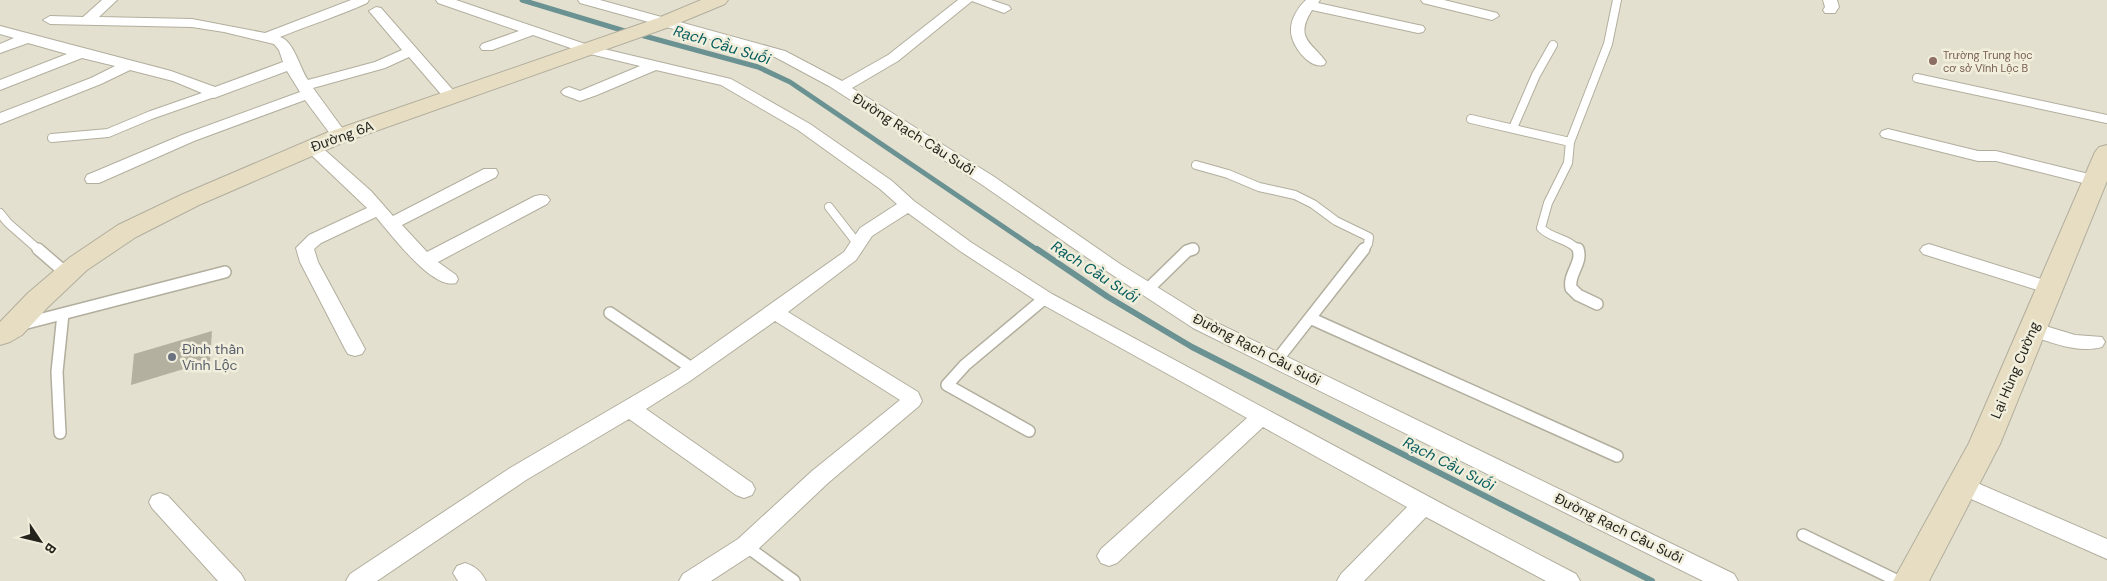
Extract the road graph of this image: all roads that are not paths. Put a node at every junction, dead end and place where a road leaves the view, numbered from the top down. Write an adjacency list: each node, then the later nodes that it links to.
1 (110, 0): 15 (street)
2 (362, 0): 21 (street)
3 (443, 0): 19 (street)
4 (585, 0): 16 (street, Đường Rạch Cầu Suối)
5 (718, 0): 16 (street, Đường 6A)
6 (966, 0): 34 (street)
7 (978, 0): 11 (street)
8 (1428, 0): 13 (street)
9 (1617, 0): 46 (lane)
10 (1311, 3): 17 (street); 28 (street)
11 (1004, 9)
12 (376, 10): 26 (street)
13 (1492, 16)
14 (50, 20): 15 (street)
15 (86, 21): 21 (street)
16 (661, 24): 24 (street, Đường 6A); 34 (street, Đường Rạch Cầu Suối)
17 (1418, 29)
18 (0, 30): 20 (street)
19 (534, 30): 23 (street); 24 (street)
20 (27, 38): 25 (street); 27 (street)
21 (266, 38): 29 (street)
22 (1553, 45): 42 (lane)
23 (487, 47)
24 (591, 47): 31 (street); 38 (street, Đường 6A)
25 (0, 49)
26 (411, 51): 35 (street); 38 (street)
27 (81, 53): 30 (street); 33 (street)
28 (1319, 62)
29 (291, 64): 35 (street); 37 (street)
30 (129, 65): 37 (street); 39 (street)
31 (654, 65): 36 (street); 54 (street)
32 (1917, 78): 41 (lane)
33 (0, 85)
34 (841, 88): 67 (street, Đường Rạch Cầu Suối)
35 (306, 90): 44 (street); 51 (street)
36 (570, 92)
37 (214, 93): 45 (lane)
38 (451, 97): 44 (street, Đường 6A)
39 (0, 119)
40 (1471, 119): 42 (lane)
41 (2107, 120)
42 (1513, 128): 46 (lane)
43 (1888, 134): 52 (street)
44 (340, 136): 47 (street, Đường 6A)
45 (52, 138)
46 (1570, 142): 69 (lane)
47 (312, 147): 56 (street); 64 (street, Đường 6A)
48 (2107, 152): 52 (street, Lại Hùng Cường)
49 (1196, 165): 73 (lane)
50 (490, 172): 58 (street)
51 (93, 179)
52 (2095, 181): 66 (street, Lại Hùng Cường)
53 (541, 200): 62 (street)
54 (908, 206): 59 (street); 68 (street)
55 (829, 207): 59 (lane)
56 (377, 210): 58 (street); 77 (street)
57 (0, 213): 64 (lane)
58 (391, 224): 62 (street)
59 (857, 243): 70 (street)
60 (1194, 249): 67 (lane)
61 (1929, 250): 66 (street)
62 (426, 261): 65 (street)
63 (225, 272): 72 (lane)
64 (67, 274): 75 (street, Đường 6A)
65 (449, 279)
66 (2050, 288): 74 (street, Lại Hùng Cường)
67 (1148, 289): 78 (street, Đường Rạch Cầu Suối)
68 (1045, 298): 81 (street); 82 (lane)
69 (1597, 304)
70 (774, 312): 79 (street); 90 (street)
71 (610, 313): 79 (lane)
72 (63, 314): 75 (lane); 83 (lane)
73 (1312, 319): 78 (lane); 84 (lane)
74 (2032, 329): 76 (street); 85 (street, Lại Hùng Cường)
75 (6, 332)
76 (2095, 342)
77 (355, 349)
78 (1278, 360): 99 (street, Đường Rạch Cầu Suối)
79 (693, 369): 80 (street)
80 (630, 409): 86 (street); 94 (street)
81 (1261, 417): 88 (street); 92 (street)
82 (1029, 431)
83 (60, 432)
84 (1617, 456)
85 (1961, 485): 91 (street); 101 (street, Lại Hùng Cường)
86 (744, 489)
87 (160, 502): 93 (street)
88 (1423, 505): 97 (street); 98 (street)
89 (1803, 535): 100 (lane)
90 (746, 546): 95 (street); 96 (lane)
91 (2107, 549)
92 (1109, 556)
93 (233, 581)
94 (358, 581)
95 (691, 581)
96 (794, 581)
97 (1349, 581)
98 (1568, 581)
99 (1726, 581)
100 (1898, 581)
101 (1911, 581)

